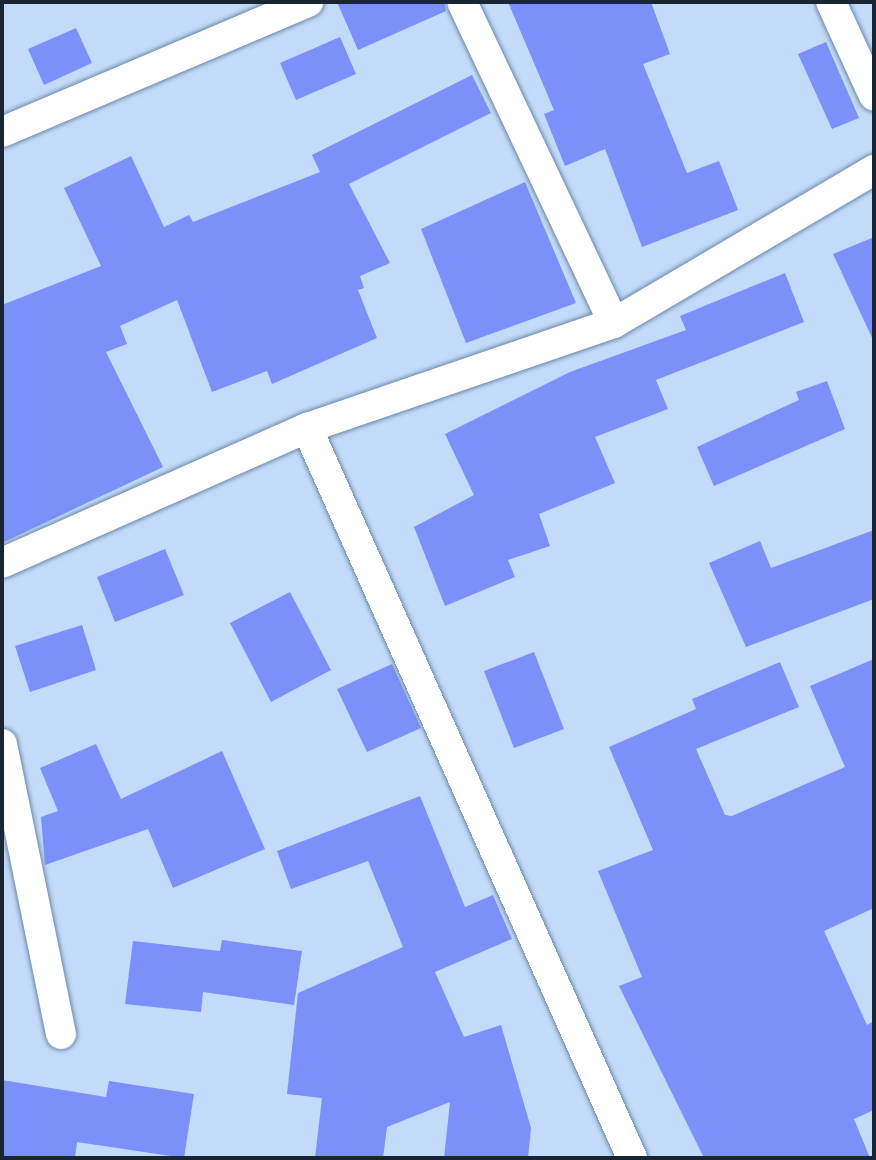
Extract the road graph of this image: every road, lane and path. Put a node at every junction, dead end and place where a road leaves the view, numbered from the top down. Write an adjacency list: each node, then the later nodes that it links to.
1 (309, 2): 5 (street)
2 (462, 2): 7 (street)
3 (831, 2): 4 (street)
4 (874, 96)
5 (2, 132)
6 (874, 170): 7 (street)
7 (614, 323): 8 (street)
8 (307, 428): 9 (street); 12 (street)
9 (2, 563)
10 (2, 744): 11 (street)
11 (61, 1034)
12 (632, 1158)

